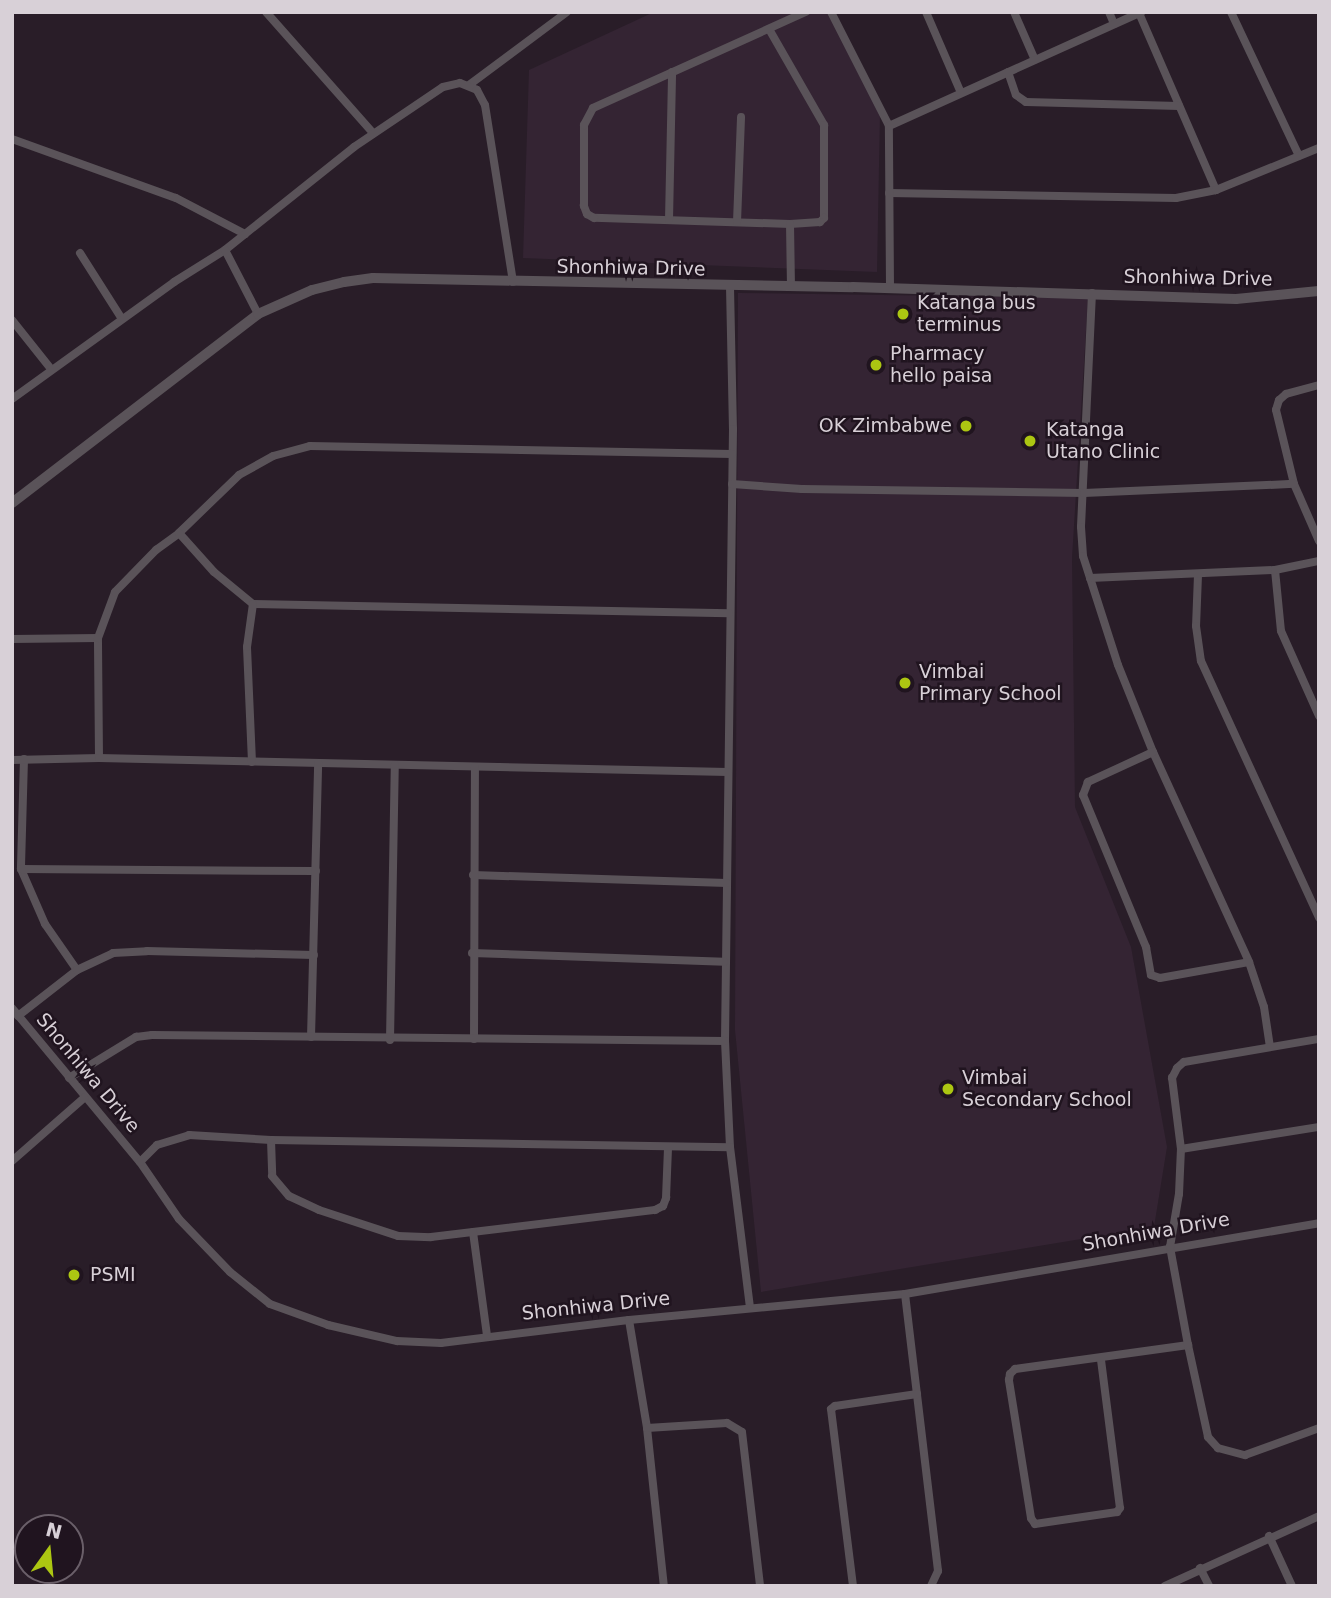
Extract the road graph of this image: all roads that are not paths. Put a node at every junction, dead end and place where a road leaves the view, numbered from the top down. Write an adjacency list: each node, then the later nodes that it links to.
1 (265, 12): 20 (street)
2 (567, 12): 15 (street)
3 (806, 12): 11 (street)
4 (831, 12): 19 (street)
5 (926, 12): 16 (street)
6 (1014, 12): 12 (street)
7 (1109, 12): 10 (street)
8 (1231, 12): 23 (street)
9 (1140, 13): 10 (street); 17 (street)
10 (1114, 24): 12 (street)
11 (769, 29): 13 (street); 28 (street)
12 (1035, 60): 14 (street)
13 (672, 72): 26 (street); 26 (street)
14 (1008, 72): 16 (street); 17 (street)
15 (469, 85): 20 (street); 32 (street)
16 (961, 93): 19 (street)
17 (1179, 106): 24 (street)
18 (741, 117): 27 (street)
19 (889, 126): 25 (street)
20 (373, 133): 29 (street)
21 (12, 139): 29 (street)
22 (1319, 148): 23 (street)
23 (1299, 156): 24 (street)
24 (1216, 190): 25 (street)
25 (889, 193): 35 (street)
26 (669, 220): 27 (street)
27 (737, 222): 28 (street)
28 (790, 224): 33 (street)
29 (245, 234): 30 (street)
30 (225, 250): 38 (street); 39 (street)
31 (80, 253): 39 (street)
32 (513, 282): 34 (street, Shonhiwa Drive); 38 (street, Shonhiwa Drive)
33 (792, 286): 34 (street, Shonhiwa Drive); 35 (street, Shonhiwa Drive)
34 (730, 287): 44 (street)
35 (890, 288): 37 (street, Shonhiwa Drive)
36 (1319, 291): 37 (street, Shonhiwa Drive)
37 (1092, 293): 47 (street)
38 (258, 314): 48 (street, Shonhiwa Drive)
39 (122, 319): 41 (street)
40 (12, 320): 41 (street)
41 (51, 369): 43 (street)
42 (1319, 385): 46 (street)
43 (12, 399)
44 (733, 454): 45 (street); 49 (street)
45 (732, 484): 47 (street); 56 (street)
46 (1294, 484): 47 (street); 50 (street)
47 (1084, 493): 54 (street)
48 (12, 503)
49 (179, 533): 55 (street); 57 (street)
50 (1319, 541)
51 (1319, 561): 52 (street)
52 (1275, 570): 53 (street); 59 (street)
53 (1198, 575): 54 (street); 73 (street)
54 (1090, 578): 60 (street)
55 (253, 604): 56 (street); 64 (street)
56 (729, 613): 68 (street)
57 (98, 638): 58 (street); 61 (street)
58 (12, 639)
59 (1319, 716)
60 (1153, 752): 77 (street); 77 (street)
61 (99, 758): 62 (street); 64 (street)
62 (23, 759): 63 (street); 69 (street)
63 (12, 760)
64 (252, 762): 65 (street)
65 (318, 763): 66 (street); 70 (street)
66 (395, 765): 67 (street); 83 (street)
67 (475, 766): 68 (street); 71 (street)
68 (728, 772): 72 (street)
69 (21, 869): 70 (street); 78 (street)
70 (316, 872): 75 (street)
71 (473, 875): 72 (street); 74 (street)
72 (727, 883): 76 (street)
73 (1319, 918)
74 (472, 953): 76 (street); 82 (street)
75 (314, 955): 78 (street); 81 (street)
76 (724, 962): 85 (street)
77 (1249, 962): 86 (street)
78 (77, 970): 80 (street)
79 (12, 1008): 80 (street, Shonhiwa Drive)
80 (18, 1016): 87 (street, Shonhiwa Drive)
81 (311, 1037): 83 (street); 87 (street)
82 (474, 1039): 83 (street); 85 (street)
83 (390, 1040)
84 (1319, 1040): 86 (street)
85 (725, 1041): 91 (street)
86 (1270, 1047): 93 (street)
87 (69, 1078): 88 (street, Shonhiwa Drive)
88 (84, 1098): 94 (street); 95 (street, Shonhiwa Drive)
89 (1319, 1127): 93 (street)
90 (271, 1140): 92 (street); 95 (street); 97 (street)
91 (730, 1147): 92 (street); 100 (street)
92 (668, 1148): 97 (street)
93 (1181, 1149): 98 (street)
94 (13, 1159)
95 (140, 1162): 102 (street, Shonhiwa Drive)
96 (1319, 1223): 98 (street, Shonhiwa Drive)
97 (473, 1232): 102 (street)
98 (1170, 1247): 99 (street, Shonhiwa Drive); 103 (street)
99 (905, 1294): 100 (street, Shonhiwa Drive); 105 (street)
100 (750, 1308): 101 (street, Shonhiwa Drive)
101 (629, 1320): 102 (street, Shonhiwa Drive); 106 (street)
102 (487, 1336)
103 (1188, 1345): 104 (street); 107 (street)
104 (1101, 1360): 104 (street)
105 (917, 1394): 113 (street); 114 (street)
106 (647, 1428): 111 (street); 112 (street)
107 (1319, 1428)
108 (1319, 1516): 109 (street)
109 (1269, 1536): 110 (street); 117 (street)
110 (1200, 1568): 115 (street); 116 (street)
111 (664, 1586)
112 (760, 1586)
113 (853, 1586)
114 (931, 1586)
115 (1165, 1586)
116 (1209, 1586)
117 (1292, 1586)

